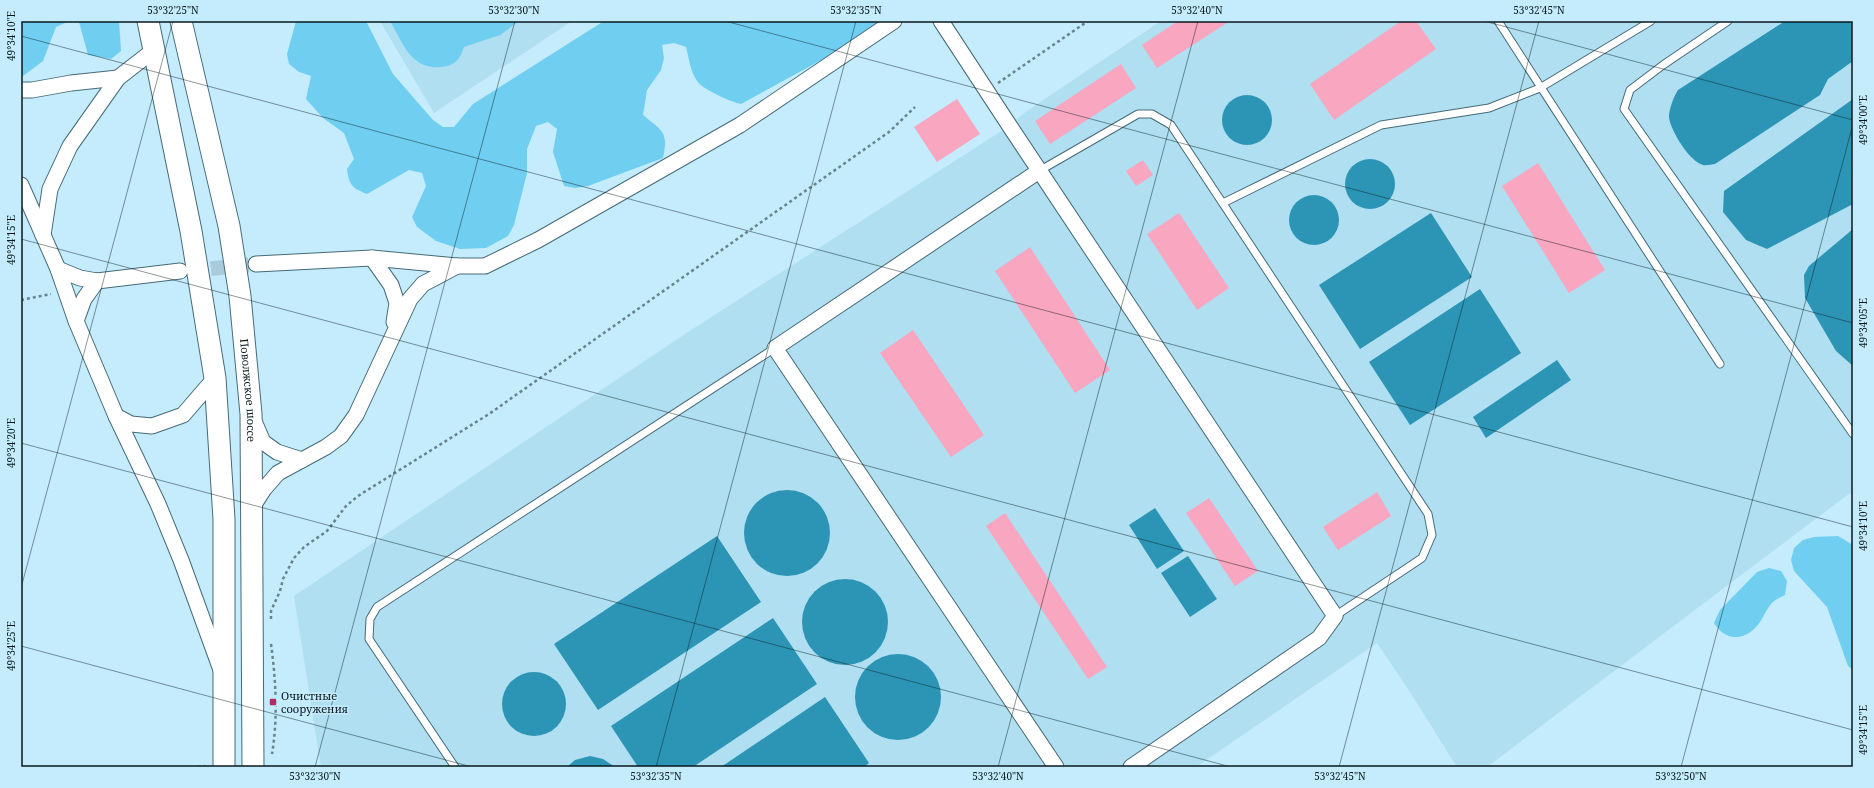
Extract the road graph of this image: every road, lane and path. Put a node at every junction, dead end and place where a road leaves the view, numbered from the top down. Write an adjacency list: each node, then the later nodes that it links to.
1 (148, 21): 9 (street)
2 (180, 21): 32 (street, Поволжское шоссе)
3 (894, 21): 21 (street)
4 (941, 21): 13 (street)
5 (1088, 21): 13 (path)
6 (1498, 21): 11 (lane)
7 (1651, 21): 11 (lane)
8 (1728, 21): 34 (lane)
9 (154, 50): 10 (street); 31 (street)
10 (118, 78): 12 (street); 18 (street)
11 (1540, 88): 17 (lane); 30 (lane)
12 (21, 90)
13 (986, 91): 15 (street)
14 (915, 107): 38 (path)
15 (1039, 171): 17 (lane); 29 (street); 37 (street)
16 (21, 185): 18 (street)
17 (1223, 203): 37 (lane)
18 (43, 235): 22 (street)
19 (372, 258): 20 (street); 21 (street); 28 (street)
20 (256, 264)
21 (457, 266): 28 (street)
22 (58, 269): 24 (street); 25 (street)
23 (180, 271): 24 (street)
24 (97, 281): 27 (street)
25 (65, 291): 26 (path); 27 (street)
26 (21, 300)
27 (76, 321): 33 (street)
28 (392, 335): 35 (street)
29 (775, 348): 45 (lane); 46 (street)
30 (1720, 364)
31 (215, 378): 33 (street); 40 (street)
32 (251, 414): 35 (street); 36 (street, Поволжское шоссе)
33 (116, 416): 40 (street)
34 (1853, 434)
35 (302, 460): 36 (street)
36 (251, 510): 44 (street, Поволжское шоссе)
37 (1336, 616): 47 (street)
38 (271, 625)
39 (270, 639): 41 (path)
40 (225, 682): 42 (street)
41 (271, 757)
42 (215, 766): 43 (path)
43 (198, 767)
44 (253, 767)
45 (455, 767)
46 (1056, 767)
47 (1131, 767)

